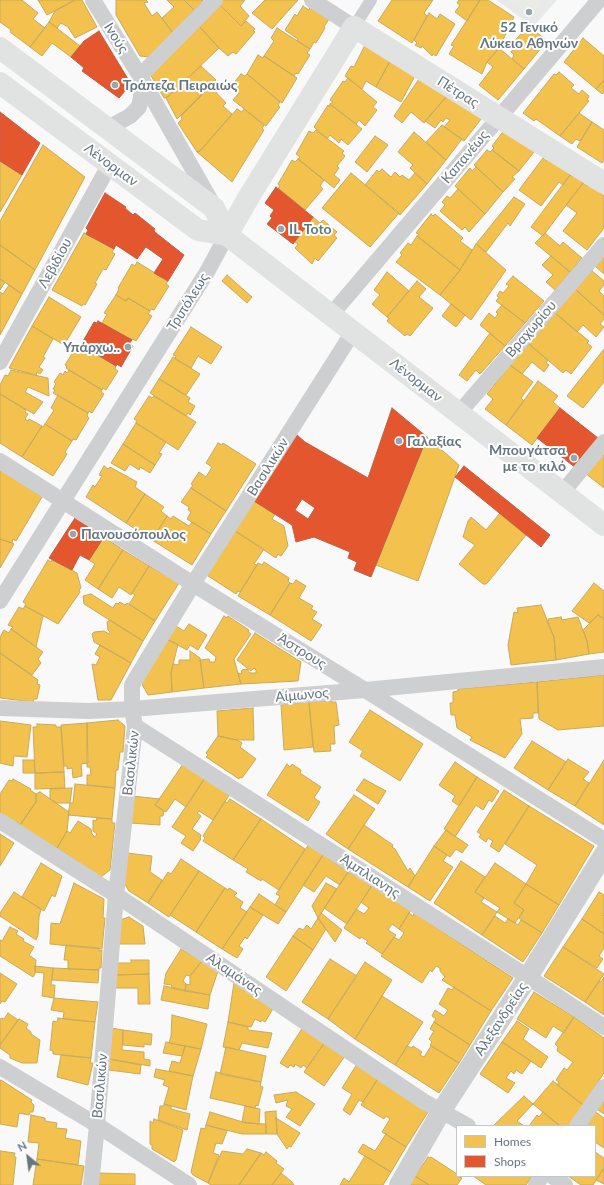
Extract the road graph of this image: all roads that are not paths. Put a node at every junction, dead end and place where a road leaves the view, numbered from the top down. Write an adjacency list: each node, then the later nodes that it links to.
1 (215, 0): 8 (street)
2 (312, 0): 6 (street, Πέτρας)
3 (371, 0): 6 (street, Τριπόλεως)
4 (599, 0): 10 (street, Καπανέως)
5 (98, 4): 8 (street, Ινούς)
6 (354, 27): 10 (main road, Πέτρας); 15 (main road, Τριπόλεως)
7 (0, 48): 11 (main road, Λένορμαν)
8 (140, 76): 11 (street); 14 (street, Λένορμαν)
9 (0, 84): 12 (main road, Λένορμαν)
10 (499, 118): 13 (main road, Πέτρας); 17 (street, Καπανέως)
11 (108, 128): 14 (main road, Λένορμαν)
12 (110, 164): 15 (main road, Λένορμαν); 19 (street, Λεβιδίου)
13 (604, 183)
14 (214, 208): 15 (main road, Λένορμαν)
15 (227, 235): 17 (main road, Λένορμαν); 24 (street, Τριπόλεως)
16 (604, 245): 20 (street, Βραχωρίου)
17 (331, 315): 18 (main road, Λένορμαν)
18 (353, 332): 20 (main road, Λένορμαν); 26 (street, Βασιλικών)
19 (0, 362)
20 (459, 413): 23 (main road, Λένορμαν)
21 (604, 442): 23 (street)
22 (0, 461): 24 (street, Άστρους)
23 (562, 493): 25 (main road, Λένορμαν)
24 (63, 501): 26 (street, Άστρους); 27 (street, Τριπόλεως)
25 (604, 525)
26 (193, 584): 29 (street, Άστρους); 31 (street, Βασιλικών)
27 (0, 601)
28 (604, 667): 29 (street, Αίμωνος)
29 (365, 690): 31 (street, Αίμωνος); 34 (street, Άστρους)
30 (0, 708): 31 (street, Αίμωνος)
31 (132, 709): 32 (street, Βασιλικών)
32 (135, 726): 36 (street, Βασιλικών); 37 (street, Άμπλιανης)
33 (0, 821): 36 (street, Αλαμάνας)
34 (604, 840)
35 (604, 854): 37 (street, Αλεξανδρείας)
36 (116, 895): 41 (street, Αλαμάνας); 42 (street, Βασιλικών)
37 (528, 977): 38 (street, Άμπλιανης); 41 (street, Αλεξανδρείας)
38 (604, 1027)
39 (0, 1067): 42 (street)
40 (604, 1087): 44 (street)
41 (442, 1110): 43 (street, Αλαμάνας); 48 (street, Αλεξανδρείας)
42 (97, 1125): 46 (street, Βασιλικών); 47 (street)
43 (466, 1125)
44 (578, 1125)
45 (553, 1177): 49 (street)
46 (91, 1185)
47 (189, 1185)
48 (398, 1185)
49 (565, 1185)

